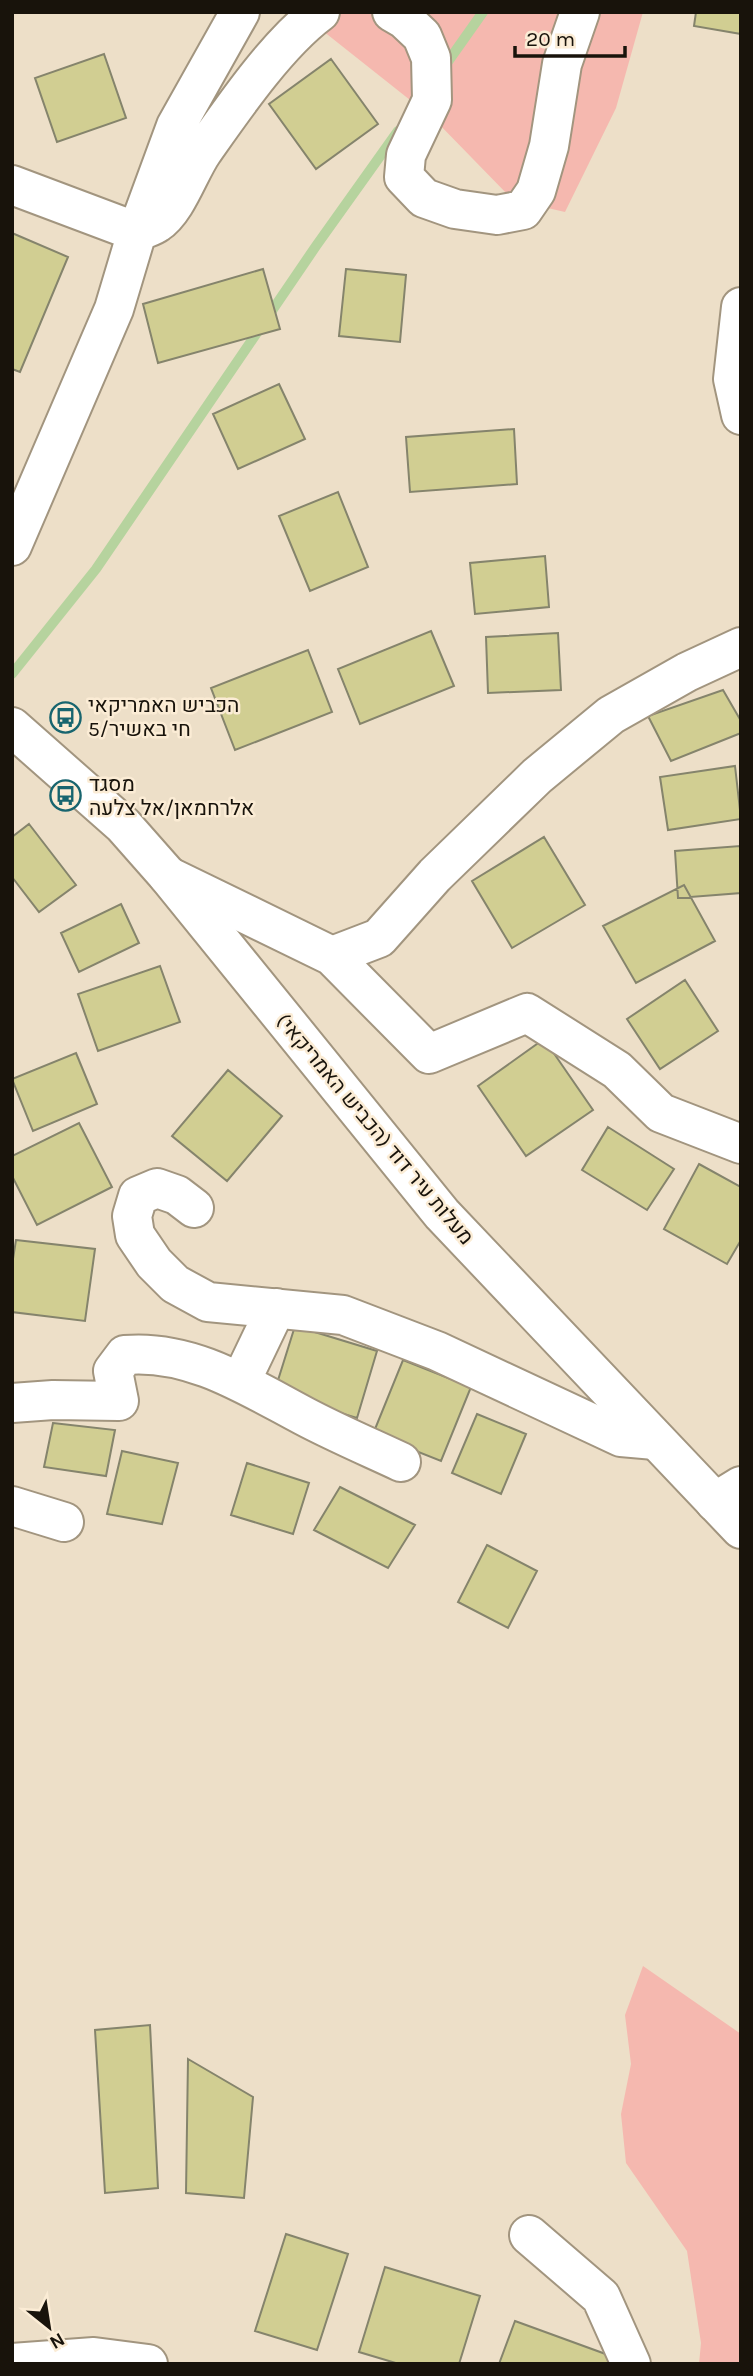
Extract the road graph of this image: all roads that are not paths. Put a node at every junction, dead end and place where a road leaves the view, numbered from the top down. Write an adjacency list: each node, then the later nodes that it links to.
1 (240, 12): 6 (street)
2 (320, 12): 6 (street)
3 (392, 12): 4 (street)
4 (580, 12)
5 (12, 185): 6 (street)
6 (137, 232): 9 (street)
7 (741, 307): 8 (street)
8 (741, 415)
9 (12, 546)
10 (741, 647): 13 (street)
11 (12, 727): 12 (street, מעלות עיר דוד (הכביש האמריקאי))
12 (168, 876): 13 (street); 19 (street, מעלות עיר דוד (הכביש האמריקאי))
13 (331, 957): 14 (street)
14 (741, 1144)
15 (194, 1208): 16 (street)
16 (276, 1308): 17 (street); 19 (street)
17 (241, 1381): 18 (street); 20 (street)
18 (12, 1403)
19 (655, 1440): 21 (street, מעלות עיר דוד (הכביש האמריקאי))
20 (401, 1462)
21 (728, 1494): 24 (street, מעלות עיר דוד (הכביש האמריקאי))
22 (12, 1506): 23 (street)
23 (64, 1522)
24 (741, 1529)
25 (529, 2235): 28 (street)
26 (12, 2363): 27 (street)
27 (148, 2364)
28 (631, 2364)

